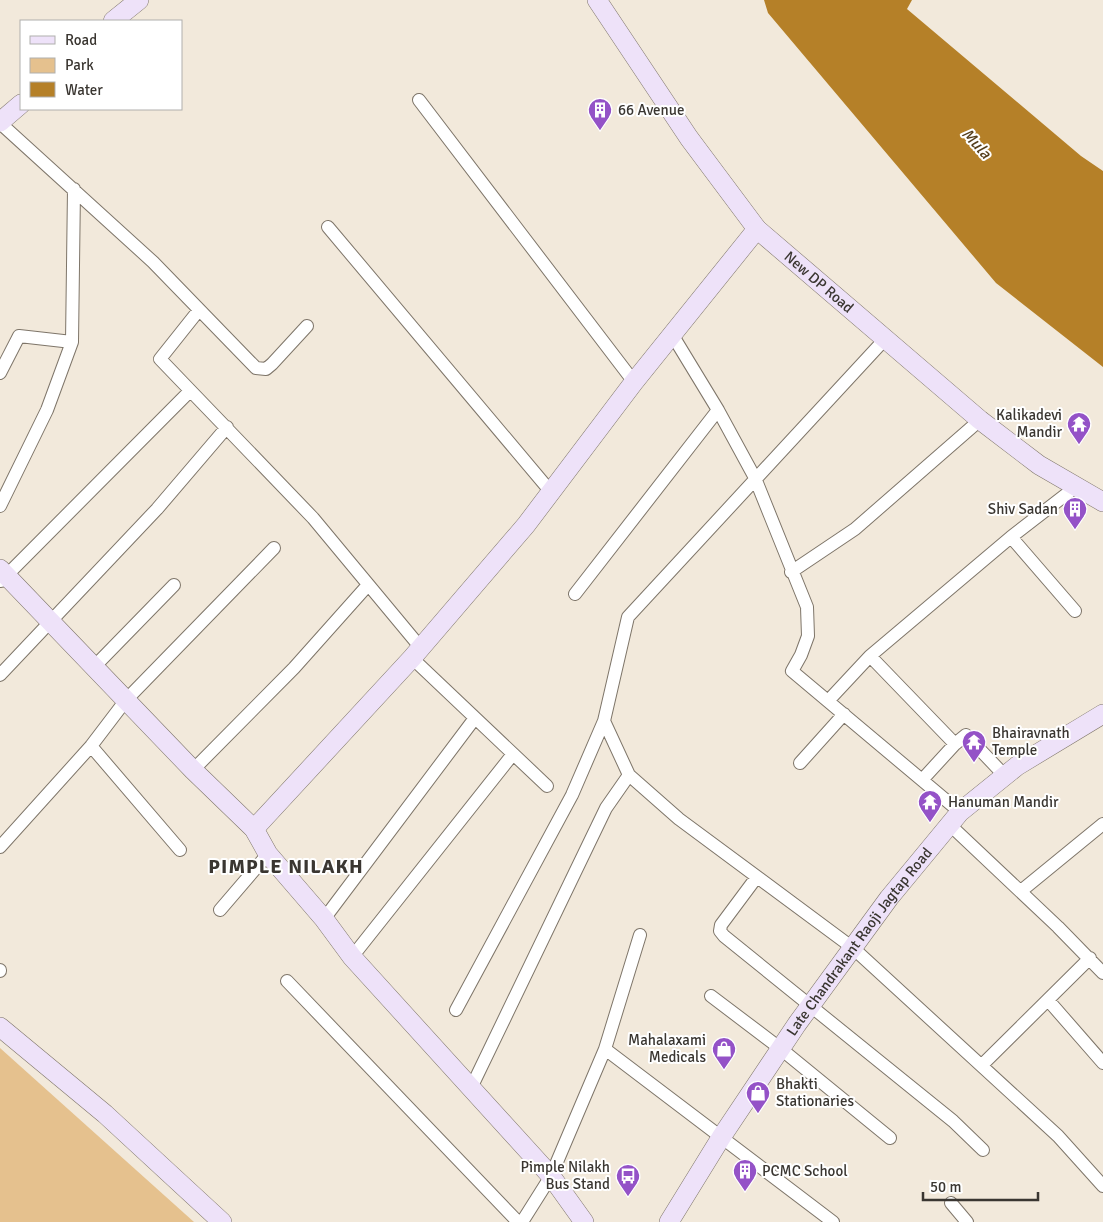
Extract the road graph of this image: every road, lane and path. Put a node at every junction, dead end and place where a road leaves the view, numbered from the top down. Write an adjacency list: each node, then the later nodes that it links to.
1 (139, 0): 3 (street)
2 (598, 0): 9 (street, New DP Road)
3 (114, 20)
4 (419, 100): 16 (street)
5 (20, 105): 6 (street)
6 (0, 123): 7 (street)
7 (74, 189): 10 (street); 14 (street)
8 (328, 227): 23 (street)
9 (757, 229): 12 (street); 13 (street, New DP Road)
10 (199, 310): 11 (street); 17 (street)
11 (307, 326)
12 (673, 336): 16 (street); 18 (street)
13 (886, 338): 19 (street, New DP Road); 21 (street)
14 (72, 342): 15 (street); 25 (street)
15 (0, 373)
16 (634, 382): 23 (street)
17 (190, 391): 20 (street); 29 (street)
18 (718, 410): 21 (street); 32 (street)
19 (980, 420): 22 (street, New DP Road); 28 (street)
20 (227, 427): 31 (street); 34 (street)
21 (755, 478): 28 (street); 44 (street)
22 (1077, 486): 24 (street, New DP Road); 26 (street)
23 (551, 492): 35 (street)
24 (1103, 502)
25 (0, 506)
26 (1012, 537): 33 (street); 36 (street)
27 (274, 548): 39 (street)
28 (791, 572): 40 (street)
29 (2, 576): 34 (street)
30 (174, 585): 37 (street)
31 (368, 585): 35 (street); 49 (street)
32 (575, 594)
33 (1075, 611)
34 (50, 622): 37 (street); 38 (street)
35 (416, 653): 43 (street); 56 (street)
36 (870, 656): 40 (street); 45 (street)
37 (95, 666): 39 (street)
38 (0, 675)
39 (126, 700): 46 (street); 49 (street)
40 (828, 701): 41 (street)
41 (844, 714): 48 (street); 52 (street)
42 (1103, 714): 51 (street, Late Chandrakant Raoji Jagtap Road)
43 (475, 718): 47 (street); 63 (street)
44 (604, 721): 50 (street); 73 (street)
45 (956, 744): 51 (street); 52 (street)
46 (90, 746): 57 (street); 58 (street)
47 (513, 754): 53 (street); 66 (street)
48 (800, 763)
49 (194, 770): 56 (street)
50 (629, 775): 60 (street); 79 (street)
51 (1005, 776): 54 (street, Late Chandrakant Raoji Jagtap Road)
52 (922, 780): 54 (street)
53 (548, 786)
54 (955, 819): 61 (street); 65 (street, Late Chandrakant Raoji Jagtap Road)
55 (1103, 824): 61 (street)
56 (254, 829): 59 (street)
57 (0, 846)
58 (180, 850)
59 (268, 854): 62 (street); 63 (street)
60 (756, 878): 65 (street); 72 (street)
61 (1021, 891): 67 (street)
62 (220, 910)
63 (324, 919): 66 (street)
64 (640, 935): 75 (street)
65 (853, 948): 72 (street, Late Chandrakant Raoji Jagtap Road); 78 (street)
66 (352, 957): 79 (street)
67 (1090, 958): 68 (street); 71 (street)
68 (1103, 973)
69 (287, 981): 87 (street)
70 (711, 996): 76 (street)
71 (1048, 1000): 77 (street); 78 (street)
72 (810, 1006): 76 (street, Late Chandrakant Raoji Jagtap Road); 82 (street)
73 (456, 1010)
74 (0, 1027): 86 (street)
75 (605, 1049): 80 (street); 83 (street)
76 (781, 1049): 80 (street, Late Chandrakant Raoji Jagtap Road); 81 (street)
77 (1103, 1063)
78 (982, 1065): 84 (street)
79 (472, 1086): 83 (street)
80 (722, 1136): 90 (street, Late Chandrakant Raoji Jagtap Road); 91 (street)
81 (890, 1138)
82 (983, 1150)
83 (551, 1176): 88 (street); 89 (street)
84 (1103, 1186)
85 (951, 1203): 92 (street)
86 (222, 1222)
87 (518, 1222)
88 (522, 1222)
89 (584, 1222)
90 (670, 1222)
91 (833, 1222)
92 (967, 1222)

